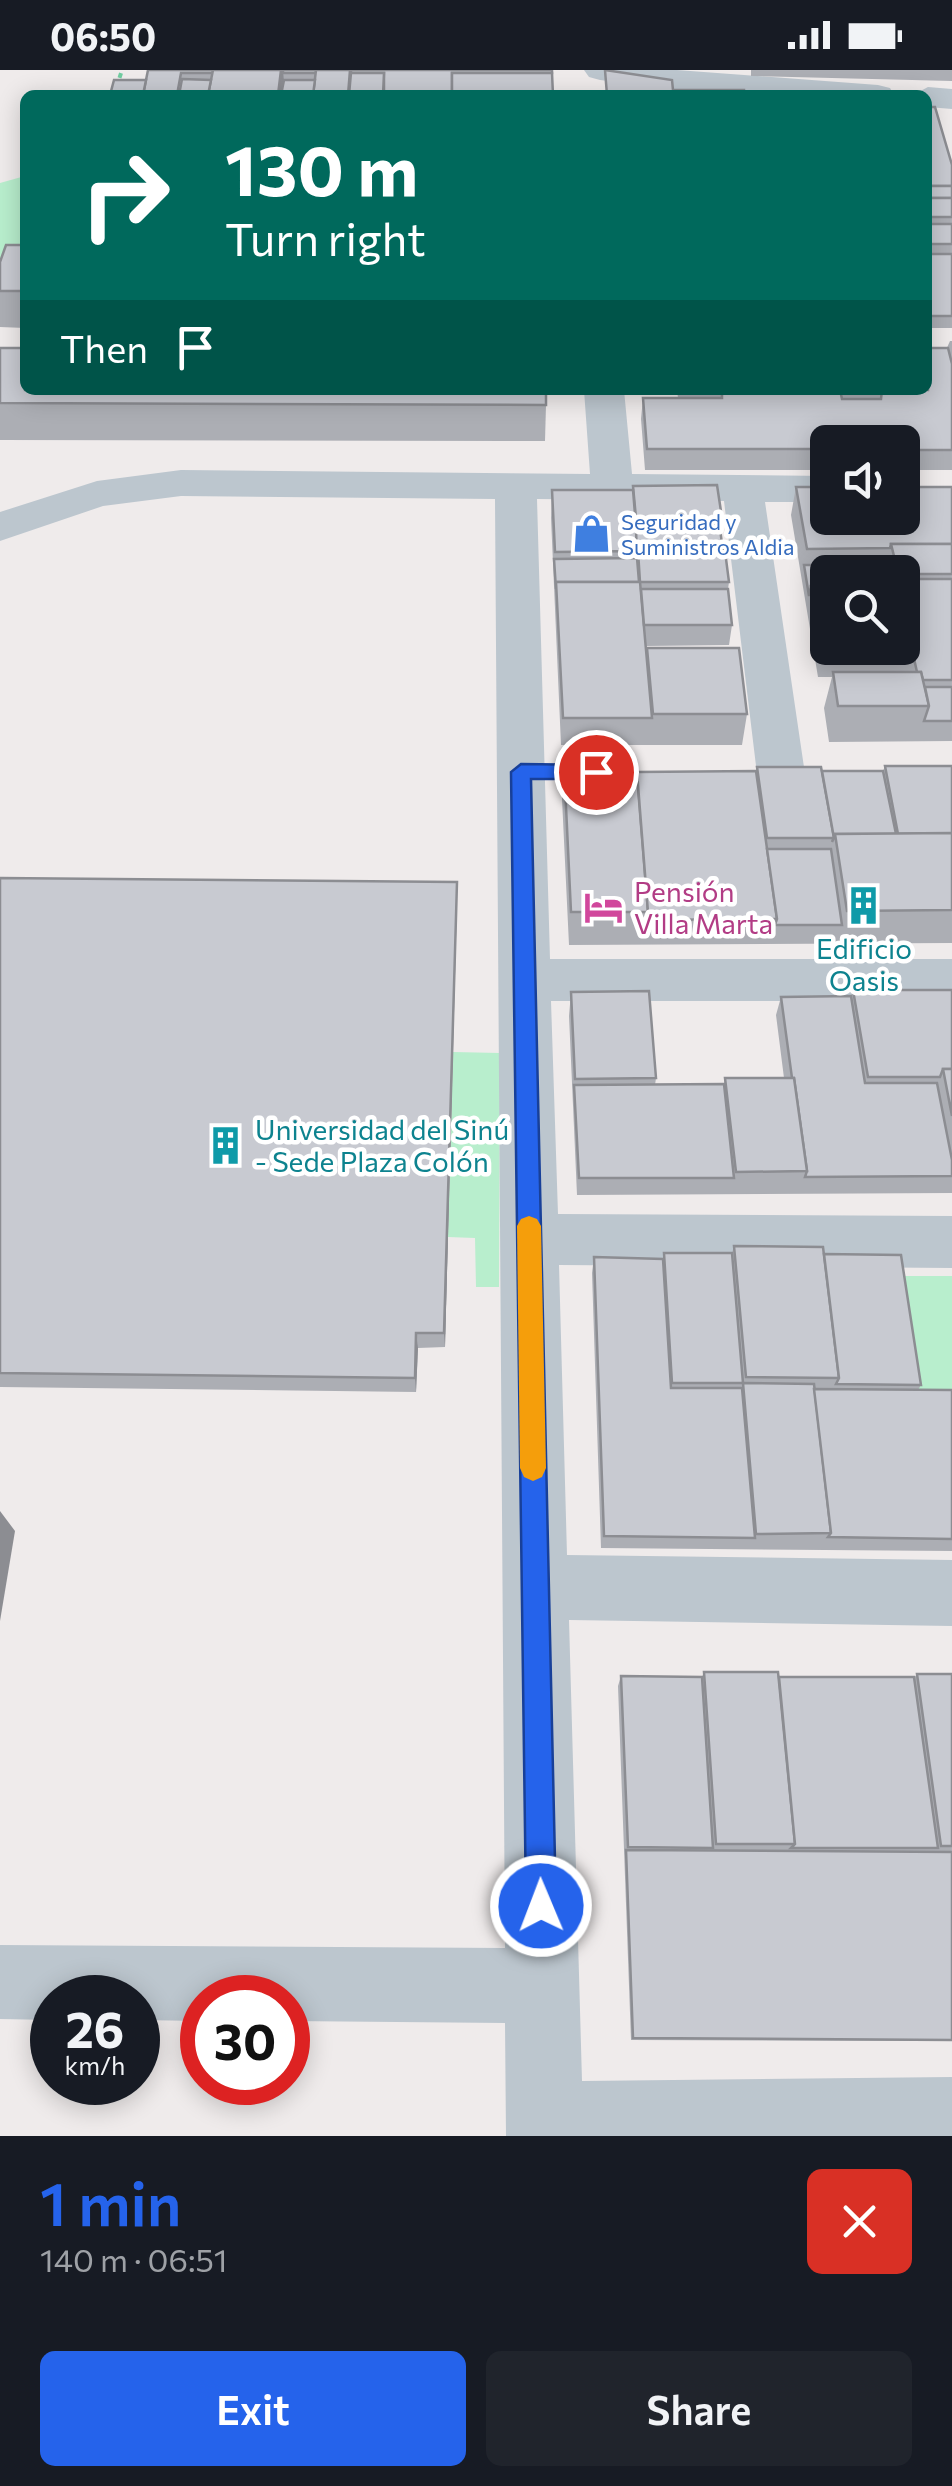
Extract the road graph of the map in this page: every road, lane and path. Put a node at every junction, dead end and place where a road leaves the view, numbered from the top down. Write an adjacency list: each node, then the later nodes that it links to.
1 (600, 70): 2 (street)
2 (722, 78): 3 (street)
3 (762, 90)
4 (604, 395): 6 (street)
5 (516, 486): 6 (street); 9 (street); 11 (street)
6 (612, 487): 7 (street)
7 (744, 490): 8 (street); 10 (street)
8 (810, 490)
9 (0, 528)
10 (780, 773)
11 (524, 980): 12 (street); 13 (street)
12 (952, 980)
13 (529, 1238): 14 (street); 15 (street)
14 (952, 1242)
15 (535, 1587): 16 (street); 18 (street)
16 (952, 1592)
17 (0, 1982): 18 (street)
18 (542, 1986): 20 (street)
19 (952, 2116): 20 (street)
20 (545, 2129)

